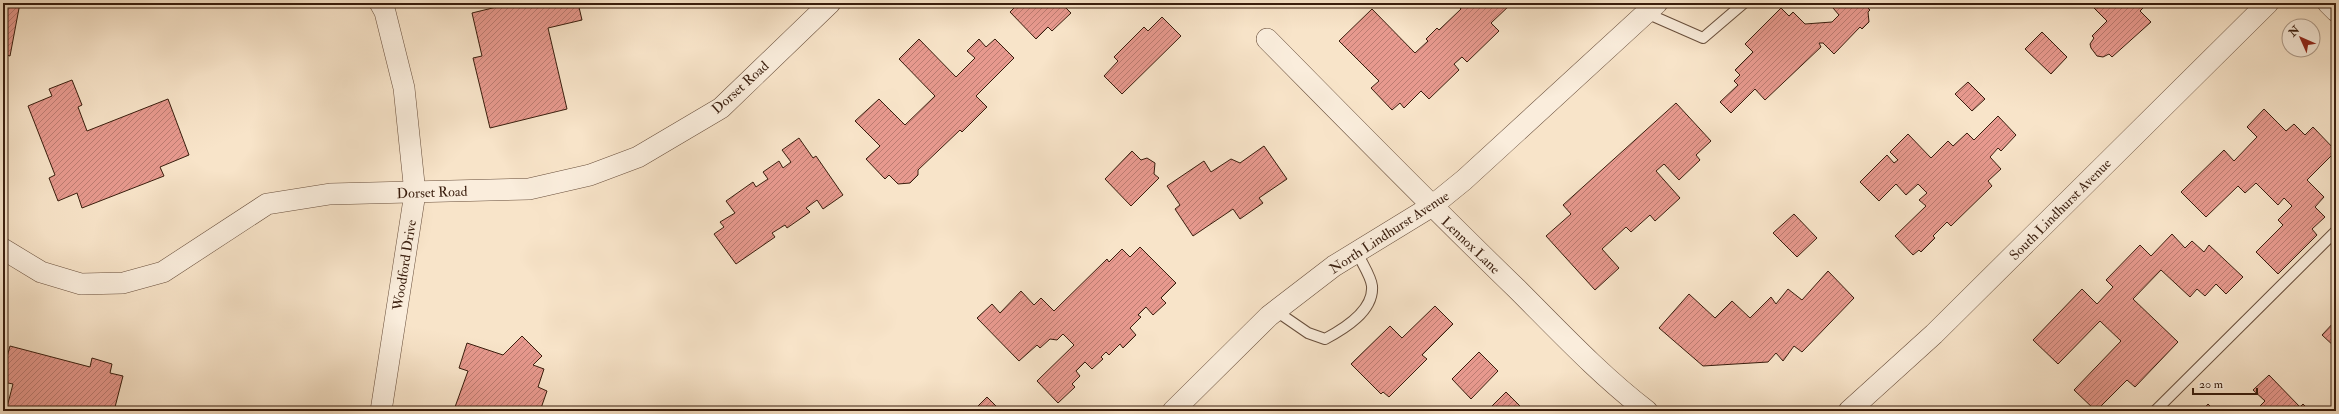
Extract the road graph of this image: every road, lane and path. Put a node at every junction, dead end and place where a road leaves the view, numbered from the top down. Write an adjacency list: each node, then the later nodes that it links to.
1 (380, 3): 9 (street, Woodford Drive)
2 (830, 3): 9 (street, Dorset Road)
3 (1744, 3): 6 (lane)
4 (2268, 3): 18 (street, South Lindhurst Avenue)
5 (2328, 3): 7 (street)
6 (1652, 8): 10 (street, North Lindhurst Avenue)
7 (2336, 11)
8 (1267, 39): 10 (street, Lennox Lane)
9 (415, 193): 12 (street, Dorset Road); 15 (street, Woodford Drive)
10 (1432, 206): 13 (street, North Lindhurst Avenue); 17 (street, Lennox Lane)
11 (2336, 231): 19 (lane)
12 (3, 249)
13 (1357, 252): 14 (street, North Lindhurst Avenue); 14 (lane)
14 (1276, 311): 16 (street, North Lindhurst Avenue)
15 (381, 411)
16 (1173, 411)
17 (1647, 411)
18 (1849, 411)
19 (2155, 411)

